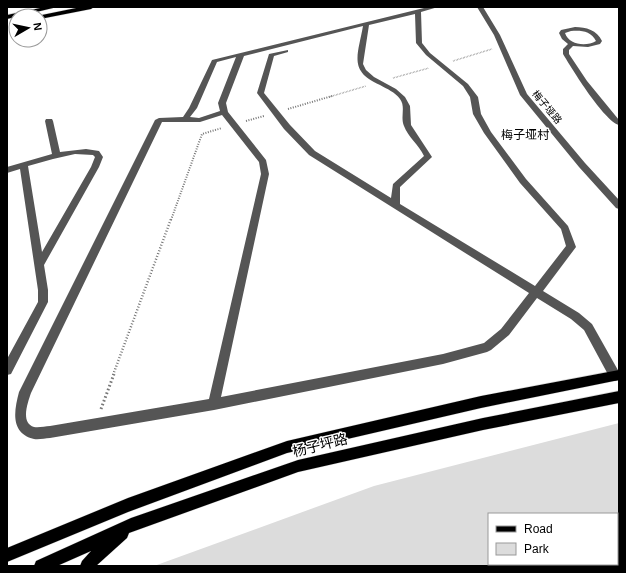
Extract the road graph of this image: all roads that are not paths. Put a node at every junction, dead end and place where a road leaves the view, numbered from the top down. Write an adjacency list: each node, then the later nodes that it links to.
1 (57, 7): 7 (highway)
2 (91, 7): 6 (highway)
3 (435, 7): 5 (street)
4 (480, 7): 20 (street, 梅子垭路)
5 (418, 11): 8 (street); 22 (street)
6 (48, 15)
7 (7, 16)
8 (366, 25): 9 (street); 19 (street)
9 (305, 40): 11 (street); 19 (street)
10 (572, 44): 10 (street); 15 (street)
11 (241, 54): 12 (street); 13 (street)
12 (224, 112): 13 (street); 26 (street)
13 (186, 119): 26 (street)
14 (49, 122): 16 (street)
15 (619, 123)
16 (57, 156): 17 (street); 21 (street)
17 (24, 165): 18 (street); 21 (street)
18 (7, 170)
19 (396, 205): 22 (street)
20 (619, 206)
21 (40, 264): 23 (street)
22 (537, 291): 24 (street); 26 (street)
23 (7, 370)
24 (617, 375): 28 (main road)
25 (619, 397): 27 (main road, 杨子坪路)
26 (214, 404)
27 (131, 525): 29 (main road, 杨子坪路); 30 (main road)
28 (7, 555)
29 (41, 566)
30 (87, 566)

